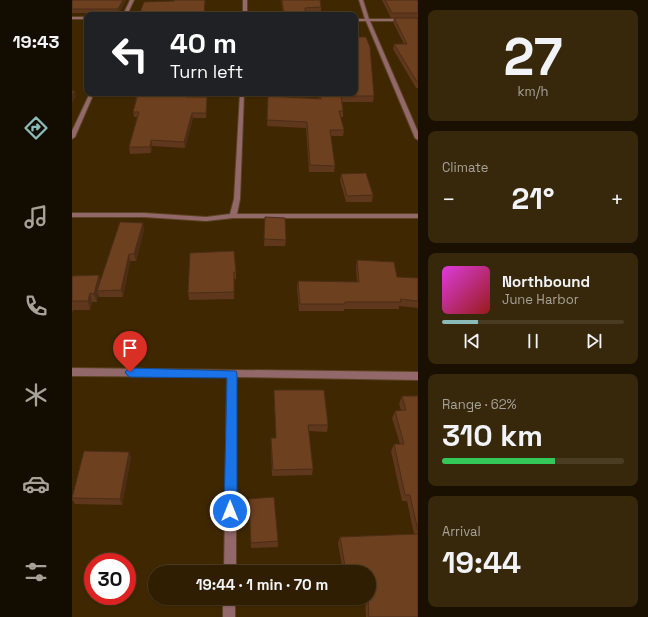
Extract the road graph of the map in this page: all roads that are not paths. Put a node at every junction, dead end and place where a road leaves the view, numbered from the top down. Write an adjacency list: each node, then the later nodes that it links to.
1 (132, 0): 4 (street)
2 (245, 0): 5 (street)
3 (361, 0): 9 (street)
4 (126, 12)
5 (245, 12)
6 (72, 18): 7 (street)
7 (84, 18)
8 (358, 20): 9 (street)
9 (368, 20): 10 (street); 15 (street)
10 (418, 20)
11 (90, 96): 13 (street)
12 (242, 96): 17 (street)
13 (74, 129): 14 (street)
14 (72, 138)
15 (418, 138)
16 (72, 215): 17 (street)
17 (233, 216): 18 (street)
18 (418, 216)
19 (72, 372): 20 (street)
20 (232, 374): 21 (street); 22 (street)
21 (418, 376)
22 (230, 565)
23 (230, 605): 24 (street)
24 (229, 617)

